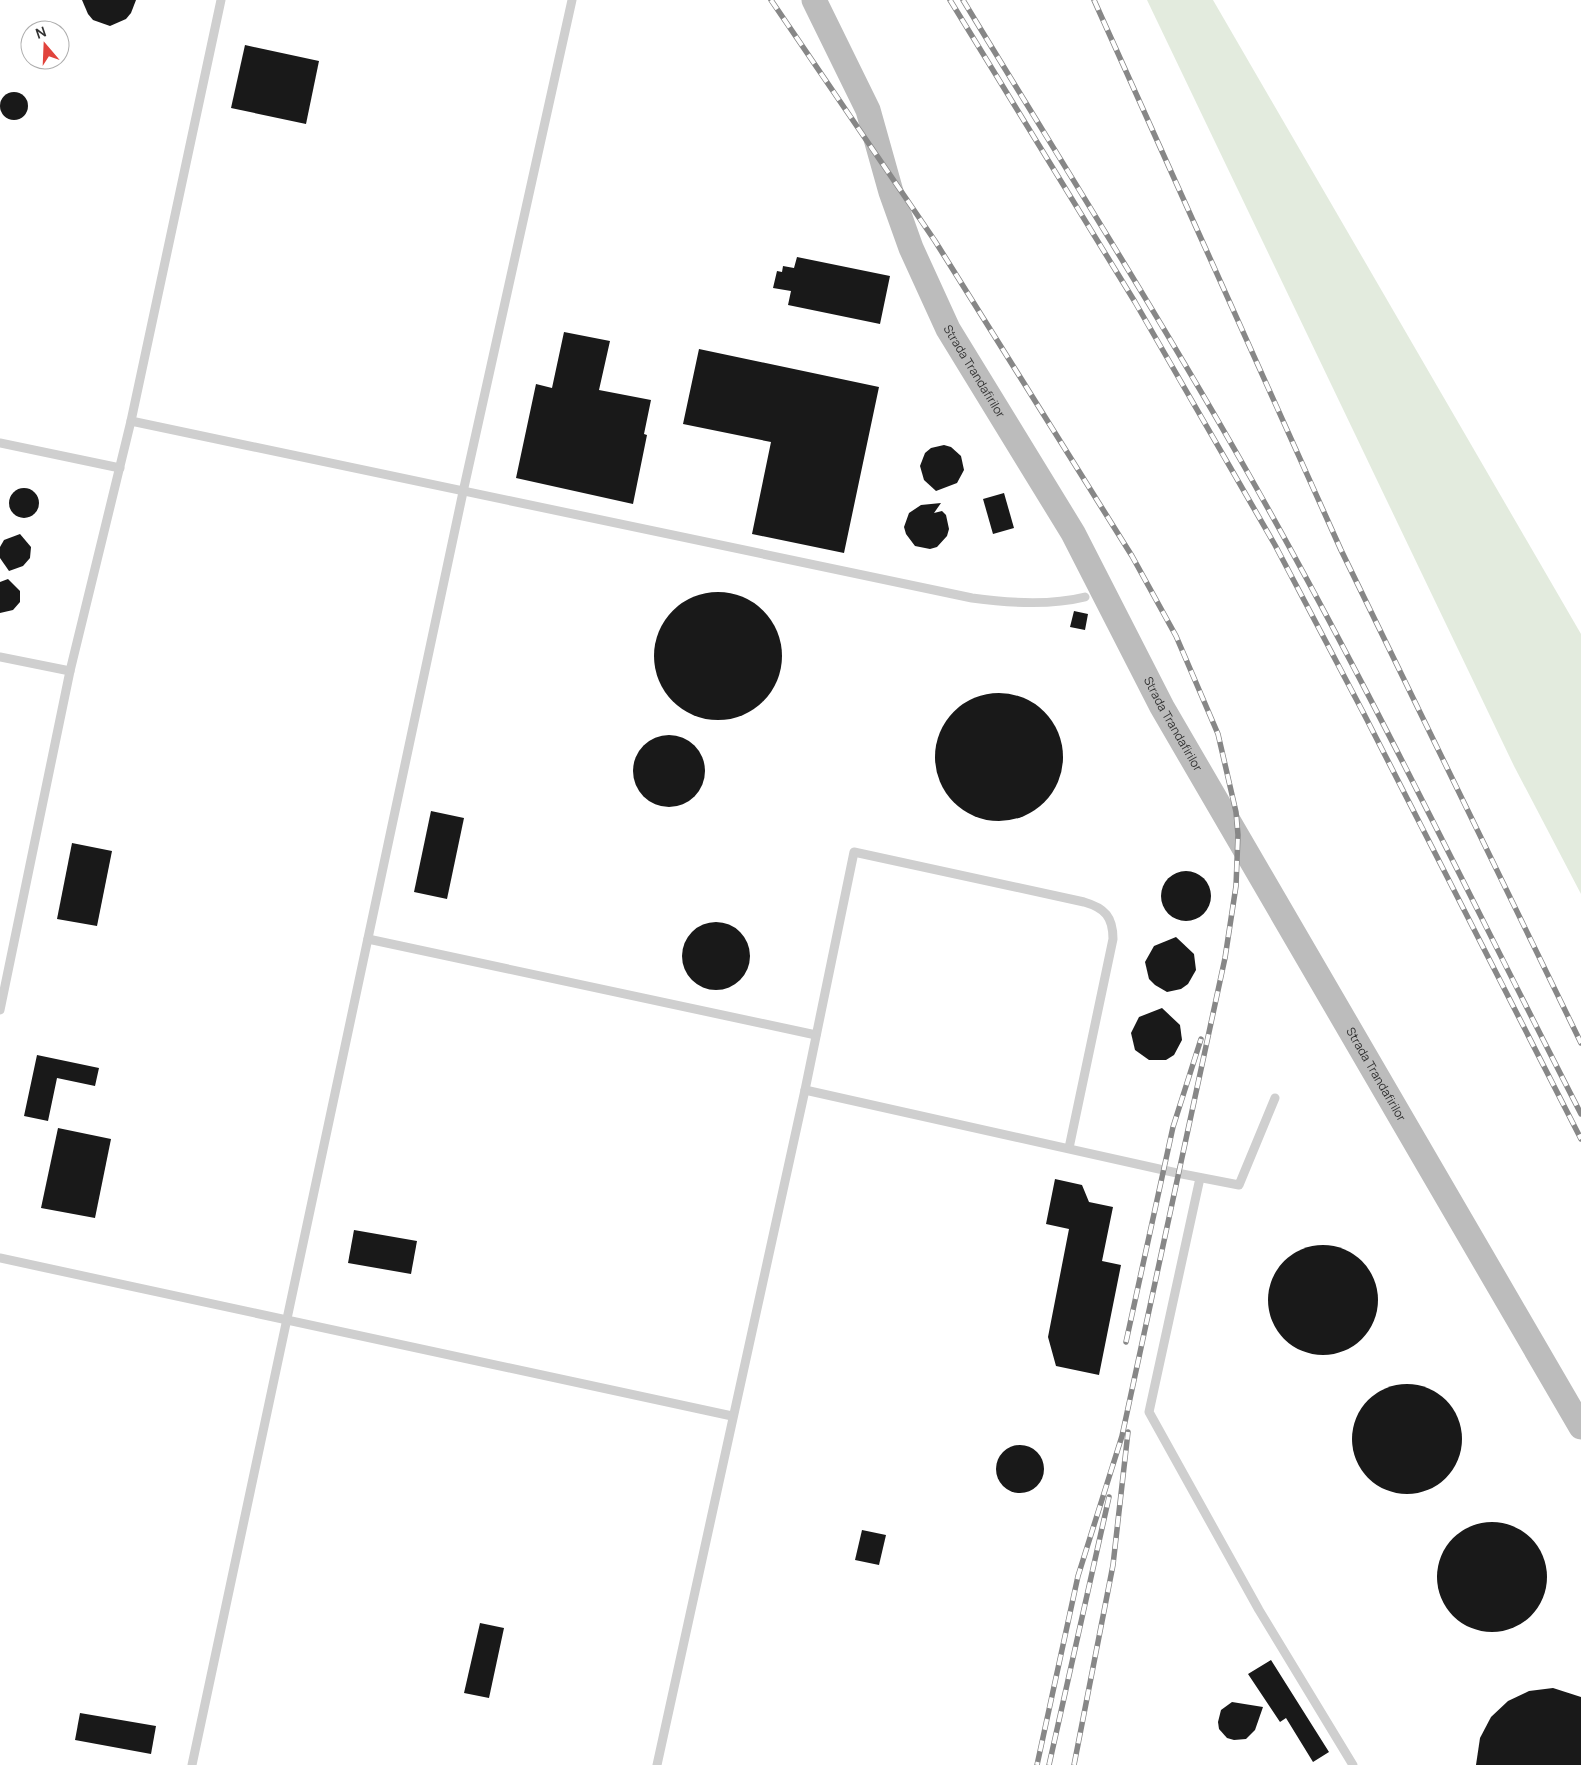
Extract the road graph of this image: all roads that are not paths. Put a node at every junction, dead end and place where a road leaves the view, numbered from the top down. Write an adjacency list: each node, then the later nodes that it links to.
1 (221, 0): 4 (lane)
2 (572, 0): 7 (lane)
3 (814, 0): 21 (main road, Strada Trandafirilor)
4 (131, 421): 6 (lane); 7 (lane)
5 (0, 443): 6 (lane)
6 (120, 468): 10 (lane)
7 (463, 492): 8 (lane); 11 (lane)
8 (1085, 597)
9 (0, 657): 10 (lane)
10 (70, 671): 12 (lane)
11 (368, 939): 13 (lane); 19 (lane)
12 (0, 1010)
13 (816, 1035): 14 (lane); 16 (lane)
14 (804, 1090): 16 (lane); 20 (lane)
15 (1275, 1098): 17 (lane)
16 (1070, 1148): 17 (lane)
17 (1200, 1178): 24 (lane)
18 (0, 1258): 19 (lane)
19 (288, 1322): 20 (lane); 22 (lane)
20 (732, 1416): 23 (lane)
21 (1581, 1427)
22 (192, 1765)
23 (657, 1765)
24 (1353, 1765)

